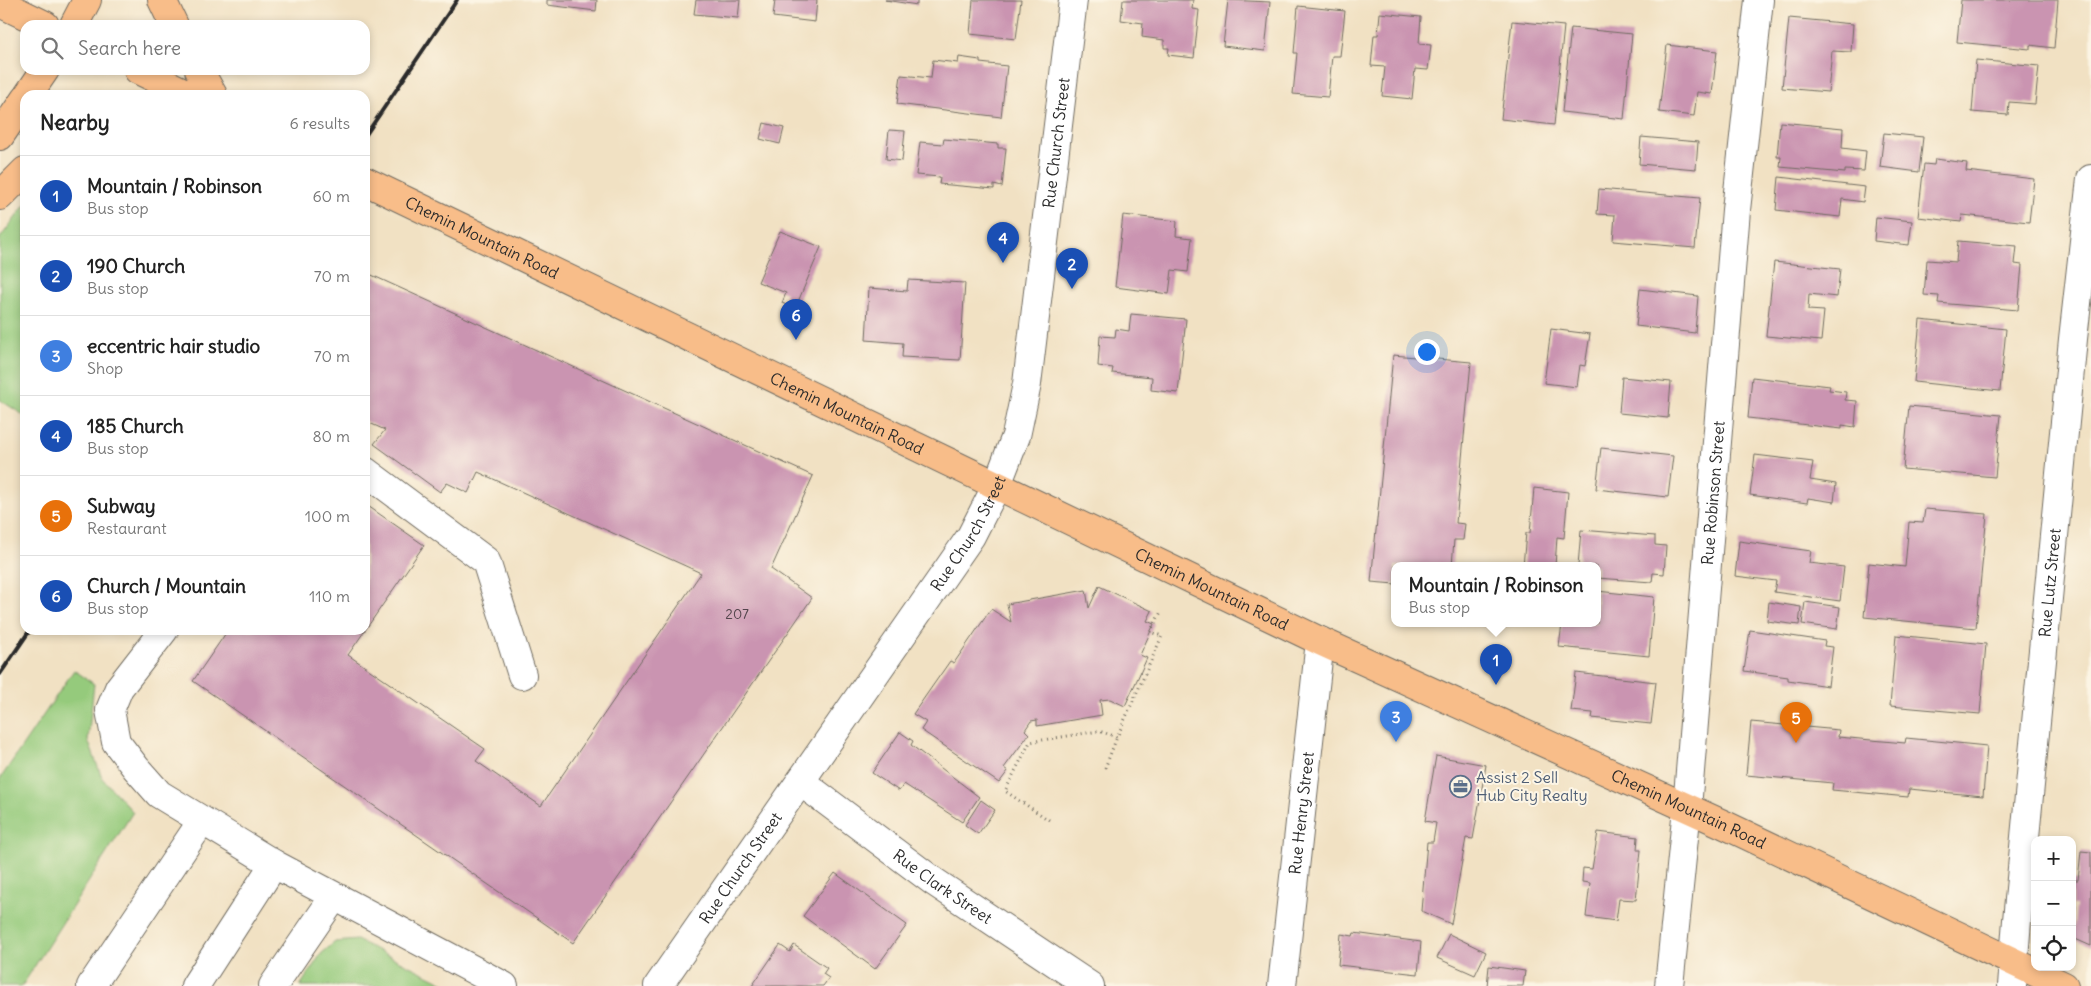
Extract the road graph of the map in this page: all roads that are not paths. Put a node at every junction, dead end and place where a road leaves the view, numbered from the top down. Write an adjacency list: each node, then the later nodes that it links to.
1 (87, 0): 7 (main road)
2 (162, 0): 8 (main road)
3 (1073, 0): 22 (street, Rue Church Street)
4 (1759, 0): 27 (street, Rue Robinson Street)
5 (0, 3): 6 (main road)
6 (35, 20)
7 (77, 20)
8 (172, 20)
9 (42, 75): 12 (main road)
10 (148, 75): 13 (main road)
11 (202, 75): 14 (main road)
12 (31, 90)
13 (180, 90)
14 (210, 90)
15 (20, 106): 16 (main road)
16 (0, 136)
17 (20, 176): 20 (main road)
18 (2091, 180): 31 (street, Rue Lutz Street)
19 (370, 182): 22 (main road, Chemin Mountain Road)
20 (0, 196)
21 (370, 475): 25 (street)
22 (997, 485): 24 (main road, Chemin Mountain Road); 26 (street, Rue Church Street)
23 (160, 635): 28 (street)
24 (1320, 641): 27 (main road, Chemin Mountain Road); 38 (street, Rue Henry Street)
25 (522, 675)
26 (800, 782): 36 (street, Rue Church Street); 37 (street, Rue Clark Street)
27 (1687, 808): 31 (main road, Chemin Mountain Road); 39 (street, Rue Robinson Street)
28 (202, 821): 29 (street); 32 (street)
29 (274, 864): 30 (street); 33 (street)
30 (334, 897): 34 (street); 35 (street)
31 (2013, 974): 40 (main road, Chemin Mountain Road)
32 (91, 986)
33 (195, 986)
34 (274, 986)
35 (504, 986)
36 (658, 986)
37 (1090, 986)
38 (1282, 986)
39 (1669, 986)
40 (2064, 986)

